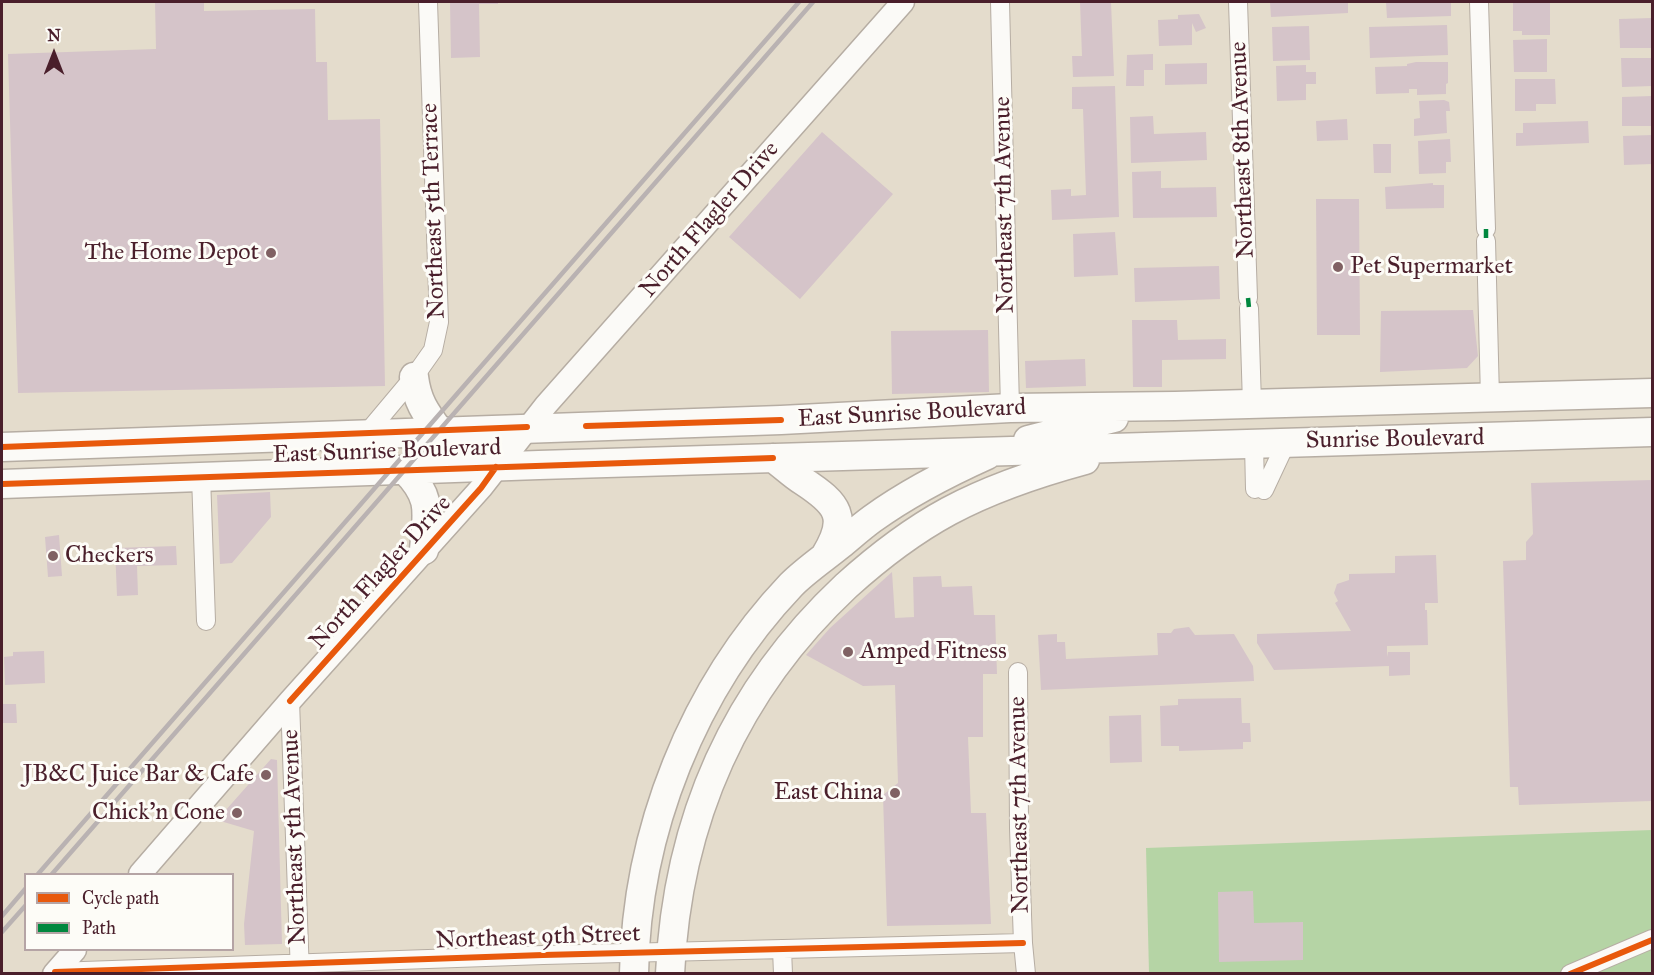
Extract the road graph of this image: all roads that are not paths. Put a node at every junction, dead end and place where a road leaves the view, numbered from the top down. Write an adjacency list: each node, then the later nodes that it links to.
1 (428, 2): 6 (street, Northeast 5th Terrace)
2 (903, 2): 13 (street, North Flagler Drive)
3 (999, 2): 12 (street, Northeast 7th Avenue)
4 (1238, 2): 10 (street, Northeast 8th Avenue)
5 (1479, 2): 9 (street)
6 (414, 376): 14 (main road); 16 (street, Northeast 5th Terrace)
7 (1653, 393): 8 (main road, Sunrise Boulevard)
8 (1547, 396): 9 (main road, Sunrise Boulevard); 17 (main road)
9 (1490, 398): 10 (main road, Sunrise Boulevard)
10 (1252, 404): 11 (main road, Sunrise Boulevard)
11 (1175, 406): 12 (main road, East Sunrise Boulevard); 22 (main road)
12 (1010, 408): 13 (main road, East Sunrise Boulevard)
13 (527, 428): 14 (main road, East Sunrise Boulevard); 24 (street, North Flagler Drive)
14 (439, 431): 16 (main road, East Sunrise Boulevard)
15 (1653, 432): 17 (main road, Sunrise Boulevard)
16 (367, 433): 20 (main road, East Sunrise Boulevard); 26 (main road)
17 (1494, 438): 18 (main road, Sunrise Boulevard)
18 (1286, 443): 19 (main road, Sunrise Boulevard); 19 (street)
19 (1254, 444): 21 (main road, Sunrise Boulevard)
20 (2, 447)
21 (1137, 448): 22 (main road, East Sunrise Boulevard); 40 (main road)
22 (996, 451): 23 (main road, East Sunrise Boulevard); 30 (main road)
23 (773, 458): 24 (main road, East Sunrise Boulevard); 30 (main road)
24 (496, 467): 25 (main road, East Sunrise Boulevard); 29 (street, North Flagler Drive)
25 (405, 470): 26 (main road, East Sunrise Boulevard); 29 (main road)
26 (309, 473): 27 (main road, East Sunrise Boulevard)
27 (201, 477): 28 (main road, East Sunrise Boulevard); 31 (street)
28 (2, 484)
29 (424, 550): 33 (street, North Flagler Drive)
30 (824, 557): 39 (main road)
31 (206, 621)
32 (1018, 672): 36 (street, Northeast 7th Avenue)
33 (290, 701): 34 (street, North Flagler Drive); 41 (street, Northeast 5th Avenue)
34 (141, 873)
35 (1653, 939): 45 (street)
36 (1023, 943): 37 (street, Northeast 9th Street); 44 (street, Northeast 7th Avenue)
37 (782, 949): 40 (street, Northeast 9th Street); 43 (street)
38 (74, 951): 42 (street)
39 (634, 963): 40 (street, Northeast 9th Street); 41 (street, Northeast 9th Street)
40 (670, 963)
41 (300, 969): 42 (street, Northeast 9th Street)
42 (55, 973)
43 (783, 974)
44 (1026, 974)
45 (1570, 974)

